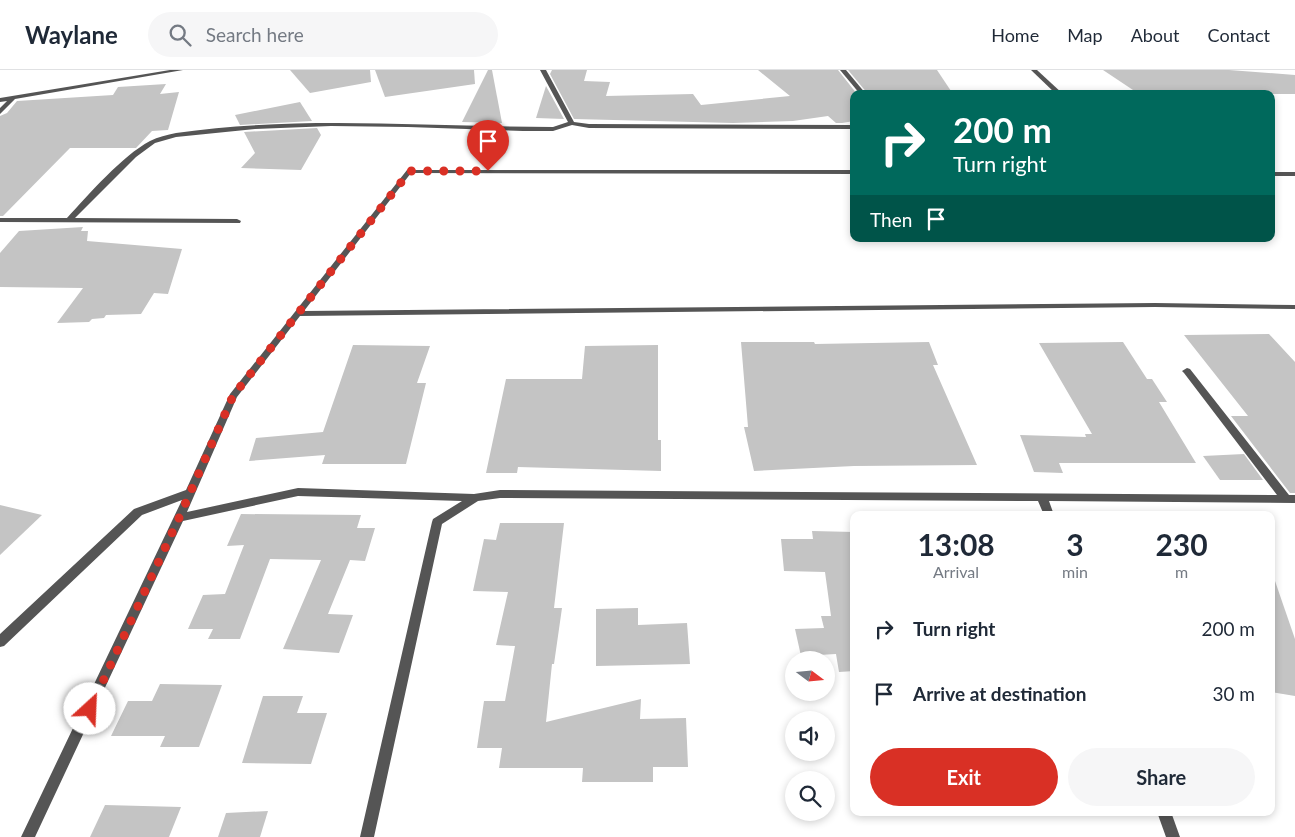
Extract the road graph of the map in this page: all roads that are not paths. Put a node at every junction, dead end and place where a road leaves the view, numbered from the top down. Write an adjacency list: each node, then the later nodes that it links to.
1 (180, 70): 7 (street)
2 (542, 70): 10 (street)
3 (843, 70): 5 (street)
4 (1034, 70): 6 (street)
5 (860, 90)
6 (1056, 90)
7 (12, 99): 8 (street); 9 (street)
8 (0, 100)
9 (0, 112)
10 (572, 123): 11 (street); 15 (street)
11 (850, 127)
12 (850, 172): 19 (street)
13 (1275, 174): 14 (street)
14 (1295, 174)
15 (70, 219): 16 (street); 17 (street)
16 (0, 220)
17 (237, 221)
18 (1295, 307): 19 (street)
19 (297, 314): 21 (street)
20 (1187, 371): 24 (street)
21 (190, 493): 26 (street); 27 (street)
22 (475, 498): 23 (street); 26 (street); 30 (street)
23 (1042, 498): 24 (street); 25 (street)
24 (1291, 499)
25 (1047, 511)
26 (179, 518): 29 (street)
27 (0, 642)
28 (1165, 816): 31 (street)
29 (28, 837)
30 (367, 837)
31 (1173, 837)

